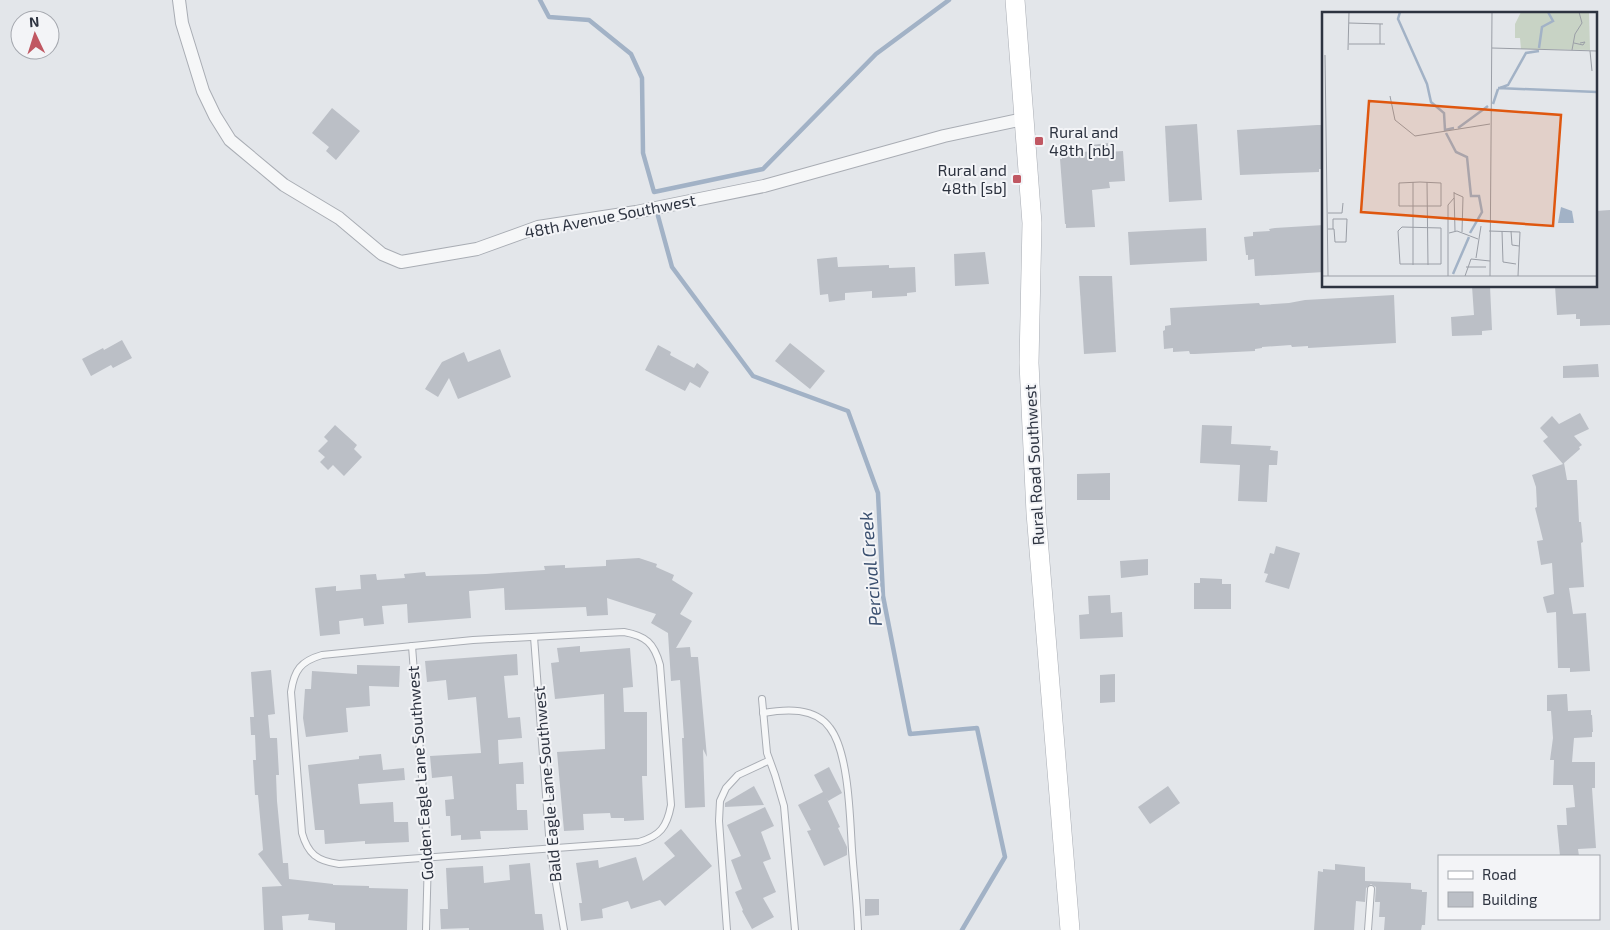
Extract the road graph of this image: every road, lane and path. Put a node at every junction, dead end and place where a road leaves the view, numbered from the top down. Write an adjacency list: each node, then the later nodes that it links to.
1 (179, 0): 3 (street, 48th Avenue Southwest)
2 (1015, 0): 3 (street, Rural Road Southwest)
3 (1024, 120): 17 (street, Rural Road Southwest)
4 (534, 637): 5 (lane); 9 (lane, Bald Eagle Lane Southwest); 9 (lane)
5 (412, 646): 10 (lane, Golden Eagle Lane Southwest); 10 (lane)
6 (762, 699): 7 (lane)
7 (763, 713): 8 (lane); 16 (lane)
8 (768, 761): 14 (lane); 15 (lane)
9 (550, 848): 10 (lane); 13 (lane, Bald Eagle Lane Southwest)
10 (428, 857): 12 (lane, Golden Eagle Lane Southwest)
11 (1372, 889): 18 (lane)
12 (426, 930)
13 (564, 930)
14 (727, 930)
15 (795, 930)
16 (858, 930)
17 (1070, 930)
18 (1368, 930)

